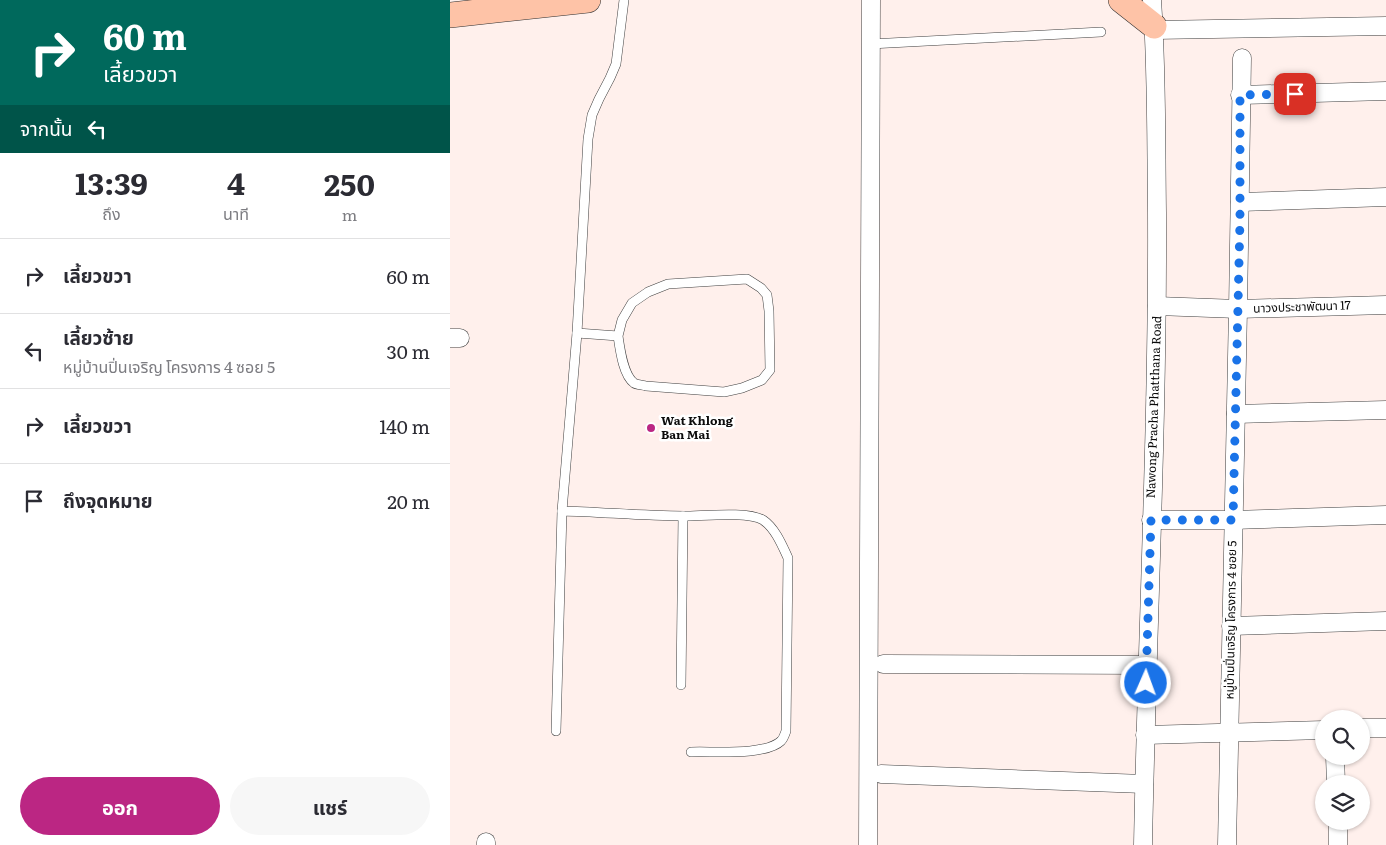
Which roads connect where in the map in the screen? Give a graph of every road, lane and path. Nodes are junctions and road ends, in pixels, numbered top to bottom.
1 (588, 0) edge
2 (624, 0) edge
3 (871, 0) edge
4 (1121, 0) edge
5 (1152, 0) edge
6 (450, 15) edge
7 (1386, 26) edge
8 (1154, 28) junction
9 (1100, 32) dead end
10 (870, 44) junction
11 (1242, 58) dead end
12 (1386, 91) edge
13 (1240, 95) junction
14 (1386, 196) edge
15 (1240, 202) junction
16 (1386, 305) edge
17 (1157, 306) junction
18 (1238, 309) junction
19 (577, 333) junction
20 (618, 336) junction
21 (1386, 410) edge
22 (1236, 414) junction
23 (562, 511) junction
24 (683, 516) junction
25 (1386, 516) edge
26 (1151, 520) junction
27 (1233, 520) junction
28 (1386, 622) edge
29 (1231, 626) junction
30 (883, 664) dead end
31 (1147, 665) junction
32 (681, 685) dead end
33 (1370, 728) edge
34 (1386, 728) edge
35 (1315, 730) edge
36 (556, 731) dead end
37 (1229, 733) junction
38 (1145, 735) junction
39 (692, 752) dead end
40 (881, 774) dead end
41 (1144, 784) junction
42 (1338, 830) edge
43 (868, 845) edge
44 (1143, 845) edge
45 (1227, 845) edge
46 (1338, 845) edge

1 - 6 street
2 - 19 lane
3 - 10 street
4 - 8 street
5 - 8 street, Nawong Pracha Phatthana Road
7 - 8 street
8 - 17 street, Nawong Pracha Phatthana Road
9 - 10 lane
10 - 43 street
11 - 13 street, หมู่บ้านปิ่นเจริญ โครงการ 4 ซอย 5
12 - 13 street
13 - 15 street, หมู่บ้านปิ่นเจริญ โครงการ 4 ซอย 5
14 - 15 street
15 - 18 street, หมู่บ้านปิ่นเจริญ โครงการ 4 ซอย 5
16 - 18 street, นาวงประชาพัฒนา 17
17 - 18 street, นาวงประชาพัฒนา 17
17 - 26 street, Nawong Pracha Phatthana Road
18 - 22 street, หมู่บ้านปิ่นเจริญ โครงการ 4 ซอย 5
19 - 20 lane
19 - 23 lane
20 - 20 lane
21 - 22 street
22 - 27 street, หมู่บ้านปิ่นเจริญ โครงการ 4 ซอย 5
23 - 24 lane
23 - 36 lane
24 - 32 lane
24 - 39 lane
25 - 27 street
26 - 27 street
26 - 31 street, Nawong Pracha Phatthana Road
27 - 29 street, หมู่บ้านปิ่นเจริญ โครงการ 4 ซอย 5
28 - 29 street
29 - 37 street, หมู่บ้านปิ่นเจริญ โครงการ 4 ซอย 5
30 - 31 street
31 - 38 street, Nawong Pracha Phatthana Road
33 - 34 street
35 - 37 street
37 - 38 street
37 - 45 street, หมู่บ้านปิ่นเจริญ โครงการ 4 ซอย 5
38 - 41 street, Nawong Pracha Phatthana Road
40 - 41 street
41 - 44 street, Nawong Pracha Phatthana Road
42 - 46 street

